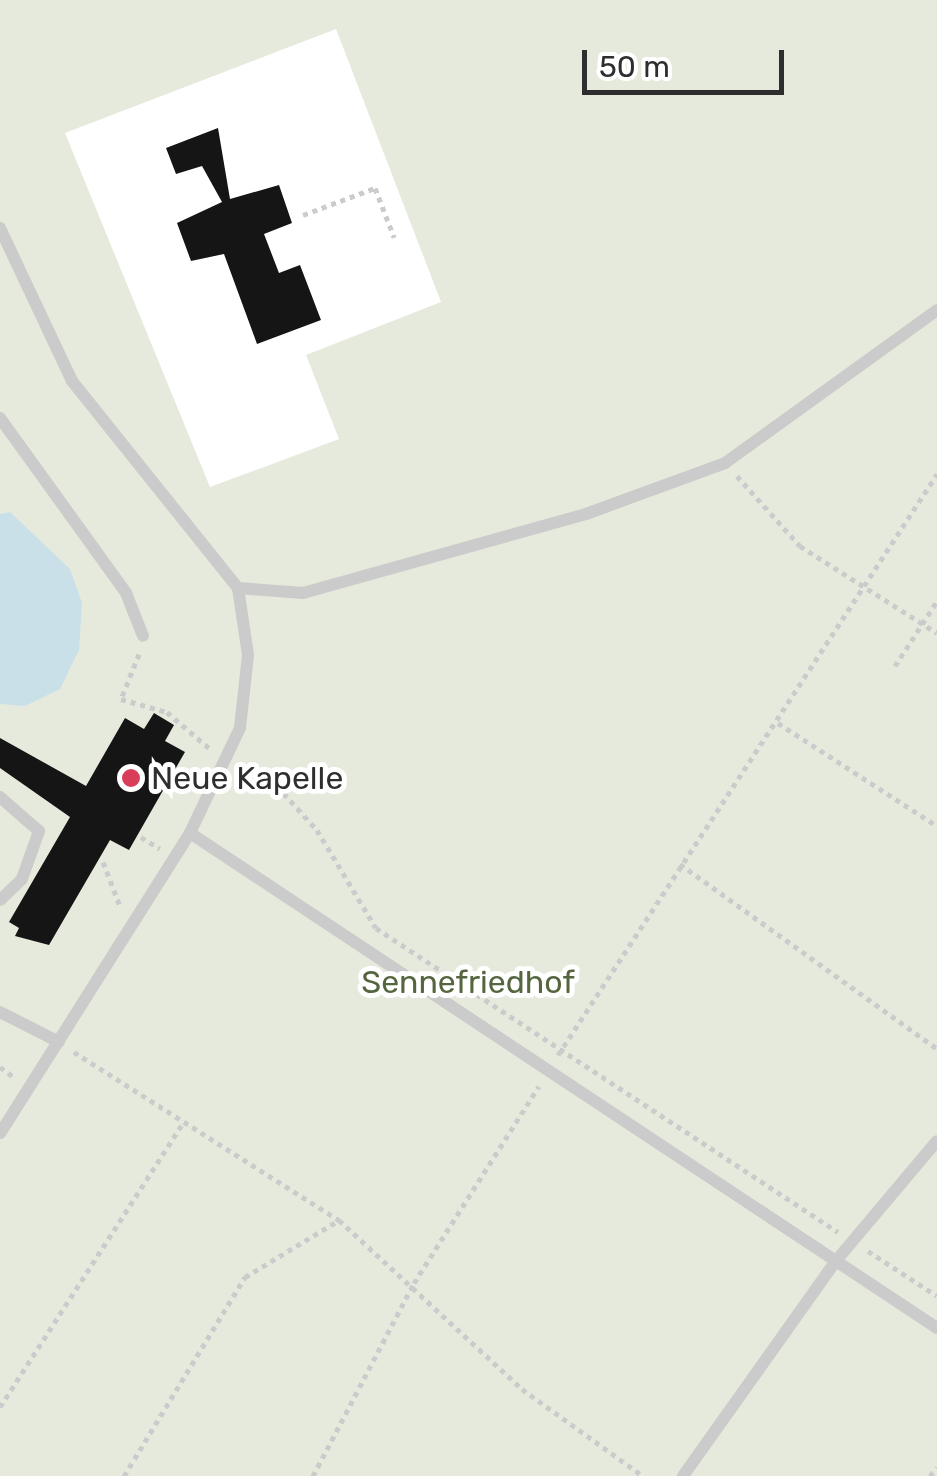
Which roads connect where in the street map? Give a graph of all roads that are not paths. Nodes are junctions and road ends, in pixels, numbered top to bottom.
1 (0, 228) edge
2 (937, 310) edge
3 (0, 418) edge
4 (238, 588) junction
5 (143, 636) road end
6 (0, 796) edge
7 (190, 833) junction
8 (0, 900) edge
9 (0, 1012) edge
10 (59, 1042) junction
11 (0, 1133) edge
12 (937, 1141) edge
13 (836, 1262) junction
14 (937, 1328) edge
15 (683, 1476) edge

1 - 4 lane
2 - 4 lane
3 - 5 lane
4 - 7 lane
6 - 8 lane
7 - 10 lane
7 - 13 lane
9 - 10 lane
10 - 11 lane
12 - 13 lane
13 - 14 lane
13 - 15 lane

